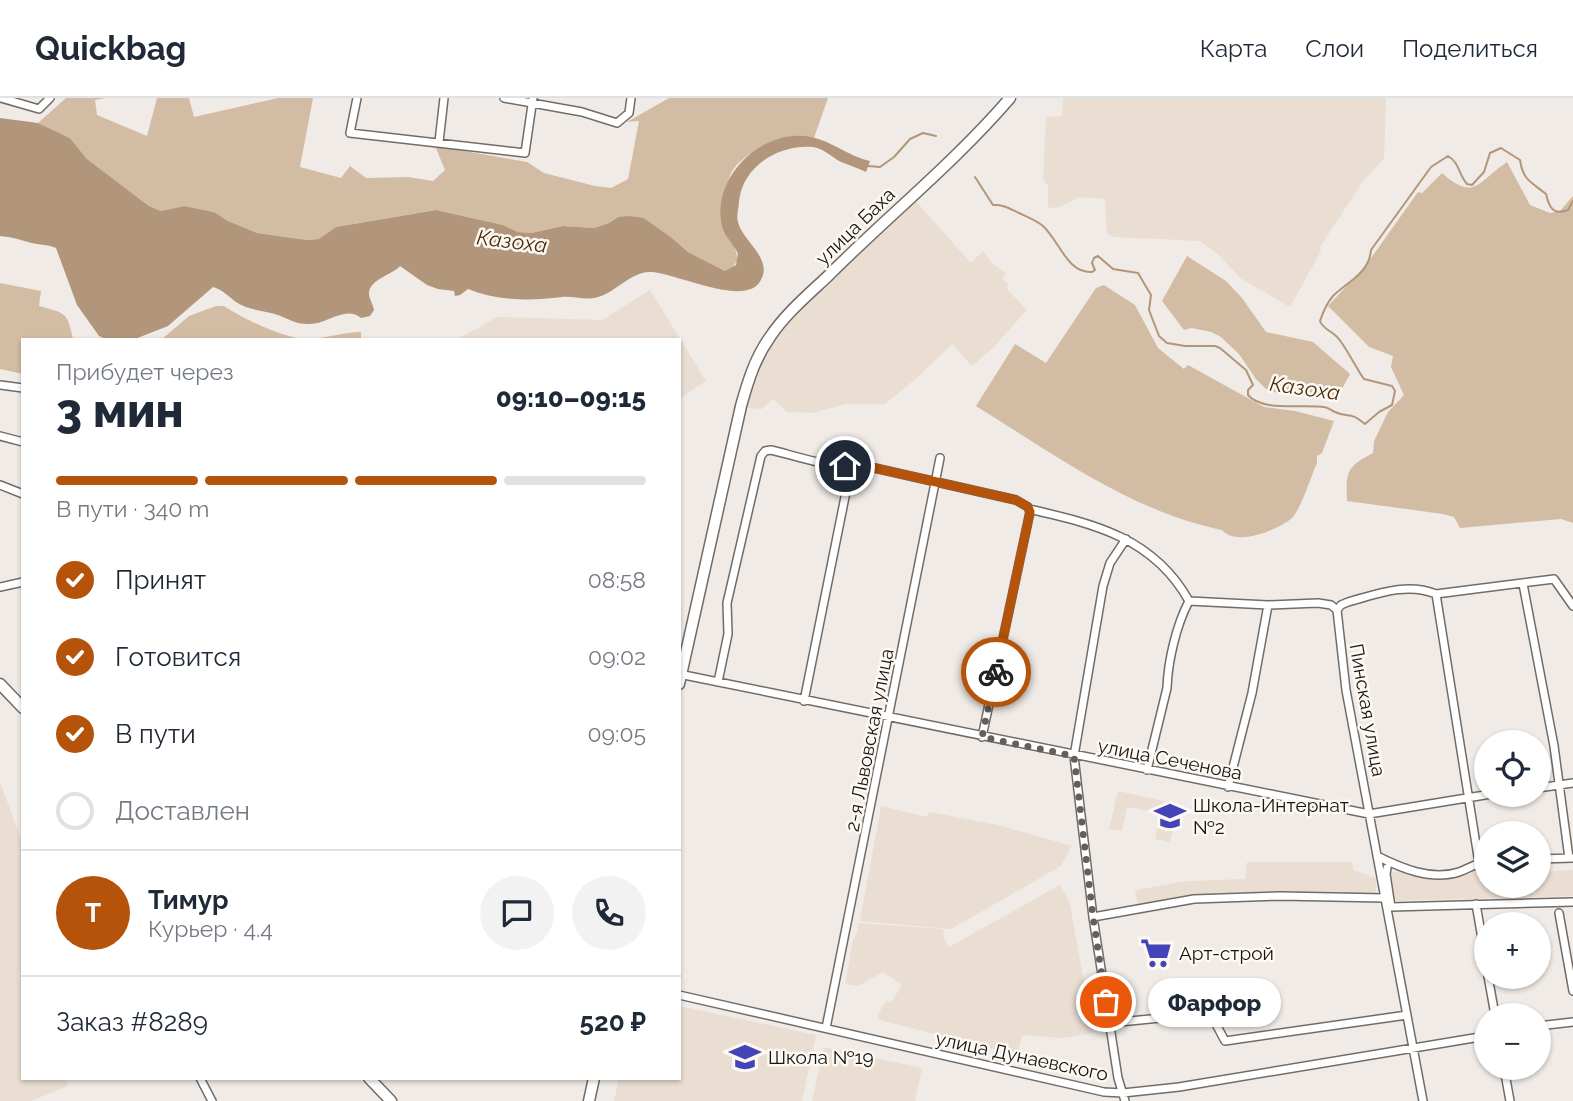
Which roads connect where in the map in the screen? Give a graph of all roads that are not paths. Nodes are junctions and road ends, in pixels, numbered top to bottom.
1 (1, 98) edge
2 (50, 98) edge
3 (357, 98) edge
4 (444, 98) edge
5 (504, 98) edge
6 (631, 98) edge
7 (1010, 98) edge
8 (533, 100) edge
9 (439, 142) junction
10 (0, 385) edge
11 (21, 388) edge
12 (0, 436) edge
13 (21, 441) edge
14 (940, 458) dead end
15 (851, 467) junction
16 (937, 481) junction
17 (0, 485) edge
18 (21, 493) edge
19 (1029, 511) junction
20 (1126, 539) junction
21 (21, 582) edge
22 (1523, 584) junction
23 (0, 587) edge
24 (1436, 594) junction
25 (1189, 601) junction
26 (1268, 605) junction
27 (1573, 606) edge
28 (1337, 610) junction
29 (681, 674) edge
30 (681, 678) edge
31 (718, 682) junction
32 (0, 684) edge
33 (804, 701) junction
34 (21, 706) edge
35 (889, 718) junction
36 (982, 737) junction
37 (1074, 756) junction
38 (1147, 770) junction
39 (1573, 783) edge
40 (1559, 785) junction
41 (1551, 786) edge
42 (1228, 787) junction
43 (1474, 797) edge
44 (1469, 798) junction
45 (1369, 814) junction
46 (1474, 823) edge
47 (1377, 856) junction
48 (1571, 858) edge
49 (1551, 859) edge
50 (1474, 866) edge
51 (1387, 868) dead end
52 (1385, 898) junction
53 (1573, 902) edge
54 (1476, 904) junction
55 (1477, 912) edge
56 (1559, 913) dead end
57 (1093, 917) junction
58 (1573, 991) edge
59 (681, 996) edge
60 (1407, 1015) junction
61 (1573, 1022) edge
62 (1110, 1023) junction
63 (1551, 1025) edge
64 (826, 1028) junction
65 (1474, 1038) edge
66 (1414, 1048) junction
67 (201, 1080) edge
68 (371, 1080) edge
69 (594, 1080) edge
70 (1506, 1080) edge
71 (1124, 1097) edge
72 (212, 1101) edge
73 (391, 1101) edge
74 (589, 1101) edge
75 (1423, 1101) edge
76 (1510, 1101) edge

1 - 2 street
3 - 9 street
4 - 9 street
5 - 8 street
6 - 8 street
7 - 29 main road, улица Баха
8 - 9 street
10 - 11 street
12 - 13 street
14 - 16 street, 2-я Львовская улица
15 - 16 street
15 - 31 street
15 - 33 street
16 - 19 street
16 - 35 street, 2-я Львовская улица
17 - 18 street
19 - 20 street
19 - 36 street
20 - 25 street
20 - 37 street
21 - 23 street
22 - 24 street
22 - 27 street
22 - 40 street
24 - 28 street
24 - 44 street
25 - 26 street
25 - 38 street
26 - 28 street
26 - 42 street
28 - 45 street, Пинская улица
30 - 31 street, улица Сеченова
31 - 33 street, улица Сеченова
32 - 34 main road
33 - 35 street, улица Сеченова
35 - 36 street, улица Сеченова
35 - 64 street, 2-я Львовская улица
36 - 37 street, улица Сеченова
37 - 38 street, улица Сеченова
37 - 57 street
38 - 42 street, улица Сеченова
39 - 40 street
40 - 41 street
40 - 48 street
42 - 45 street, улица Сеченова
43 - 44 street, улица Сеченова
44 - 45 street, улица Сеченова
44 - 46 street
45 - 47 street, Пинская улица
47 - 50 street
47 - 52 street, Пинская улица
48 - 49 street
51 - 54 street
52 - 57 street
52 - 60 street, Пинская улица
53 - 54 street
54 - 55 street
56 - 58 street
57 - 62 street
59 - 64 street, улица Дунаевского
60 - 62 street
60 - 66 street, Пинская улица
61 - 63 street
62 - 71 street
64 - 71 street, улица Дунаевского
65 - 66 street, улица Дунаевского
66 - 71 street, улица Дунаевского
66 - 75 street, Пинская улица
67 - 72 street
68 - 73 main road
69 - 74 main road
70 - 76 street

